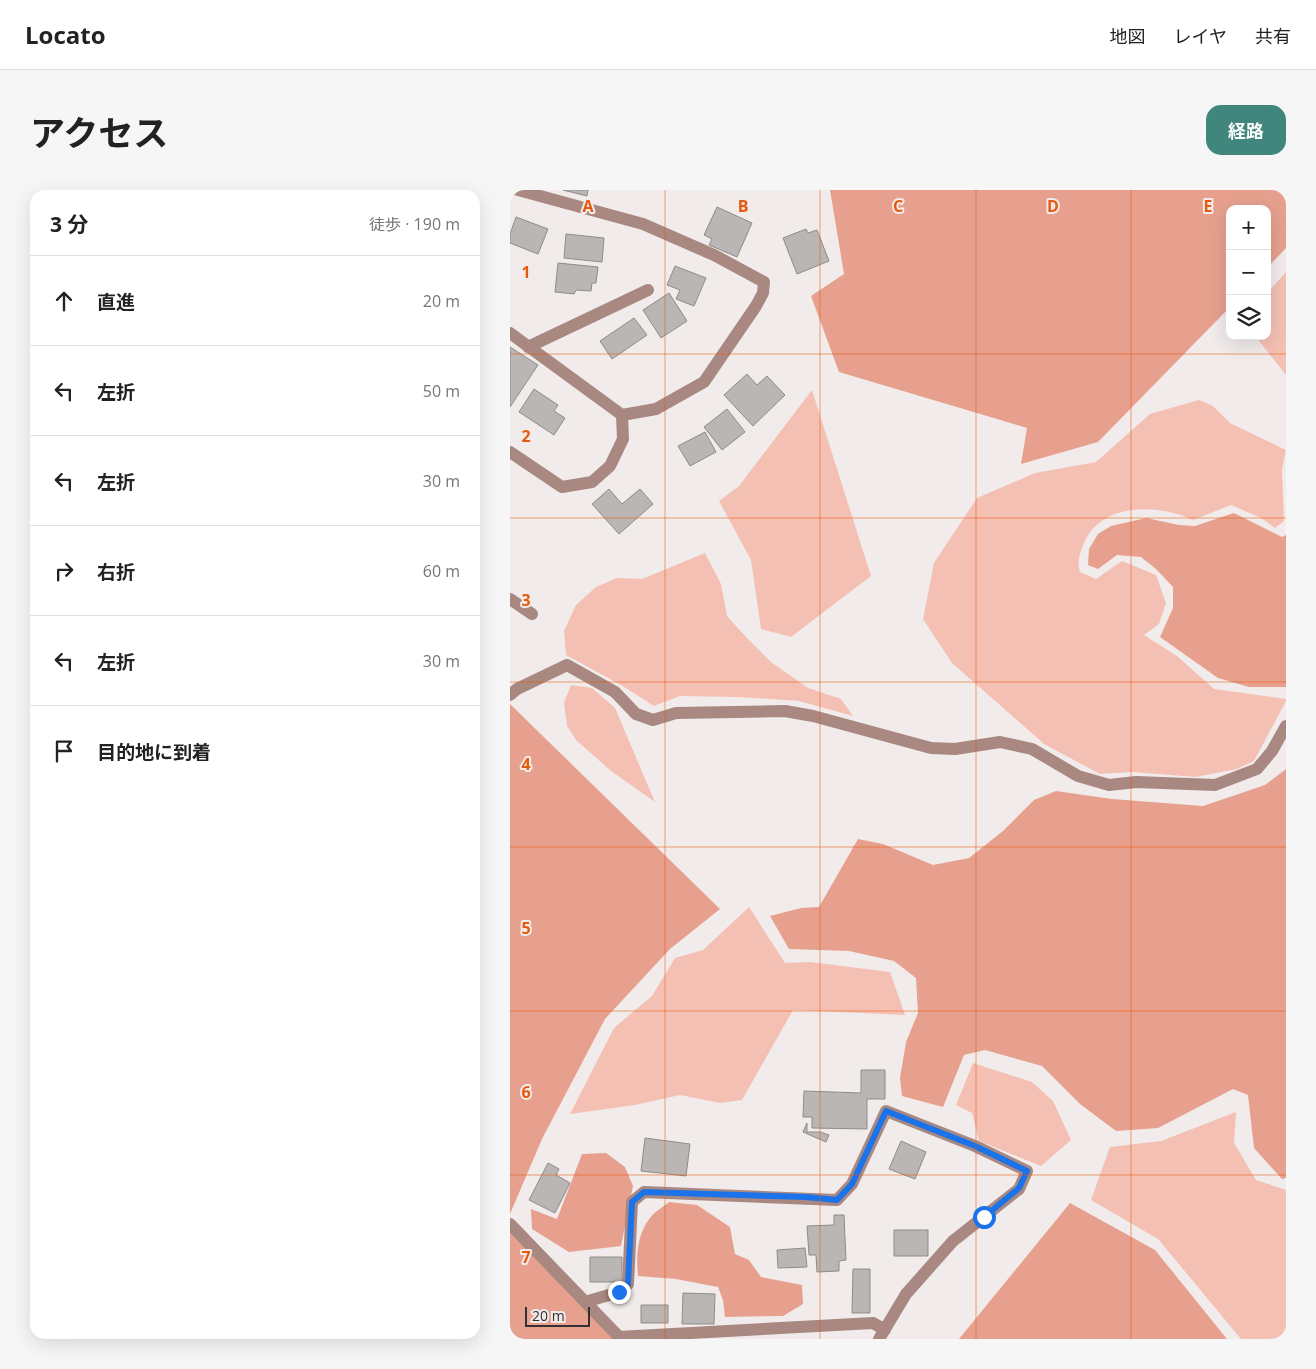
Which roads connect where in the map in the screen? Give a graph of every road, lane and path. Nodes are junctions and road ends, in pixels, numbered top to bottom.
1 (518, 190) edge
2 (648, 290) dead end
3 (510, 334) edge
4 (528, 347) junction
5 (622, 415) junction
6 (510, 452) edge
7 (510, 599) edge
8 (532, 614) dead end
9 (510, 695) edge
10 (1286, 726) edge
11 (510, 1224) edge
12 (585, 1302) junction
13 (882, 1334) edge
14 (620, 1338) edge

1 - 5 street
2 - 4 street
3 - 4 street
4 - 5 street
5 - 6 street
7 - 8 street
9 - 10 street
11 - 12 street
12 - 13 street
12 - 14 street
13 - 14 street

